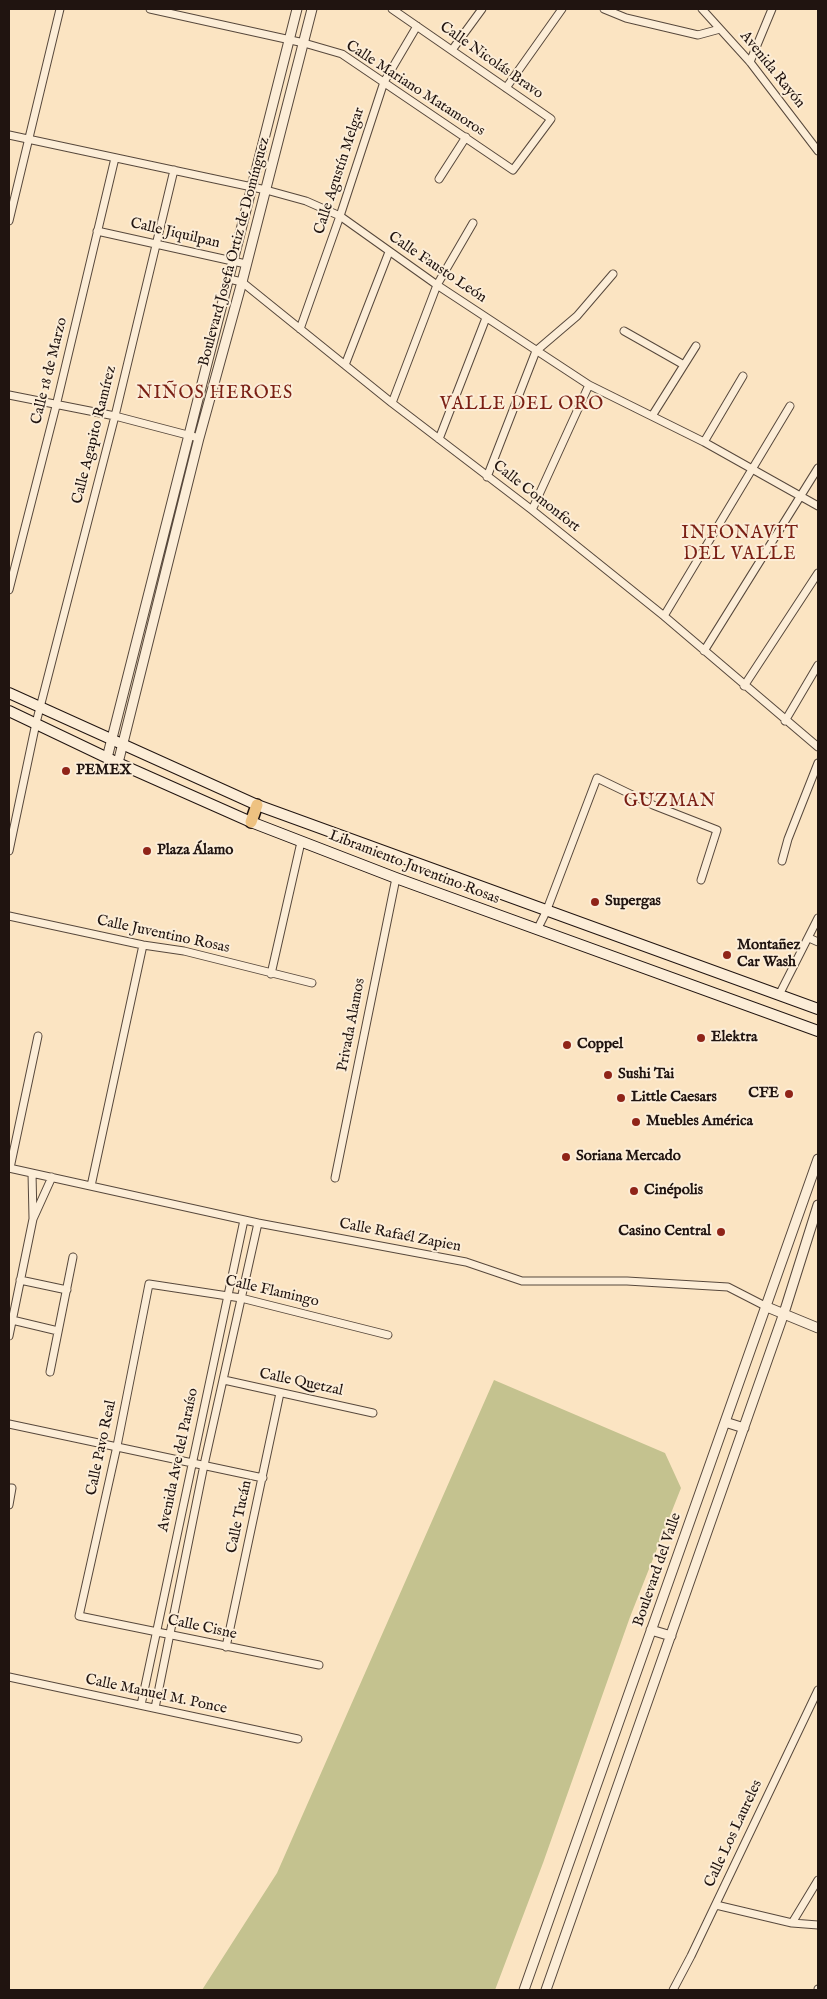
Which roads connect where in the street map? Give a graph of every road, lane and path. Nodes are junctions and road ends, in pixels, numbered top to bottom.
1 (60, 9) edge
2 (150, 9) edge
3 (297, 9) edge
4 (312, 9) edge
5 (392, 9) edge
6 (482, 9) edge
7 (562, 9) edge
8 (604, 9) edge
9 (702, 9) edge
10 (772, 9) edge
11 (401, 12) edge
12 (417, 26) junction
13 (720, 29) junction
14 (290, 41) junction
15 (304, 43) junction
16 (452, 50) junction
17 (750, 62) junction
18 (384, 82) junction
19 (506, 88) junction
20 (9, 135) edge
21 (466, 137) junction
22 (28, 139) junction
23 (818, 151) edge
24 (115, 158) junction
25 (174, 170) junction
26 (514, 170) joint
27 (439, 179) dead end
28 (253, 187) junction
29 (266, 190) junction
30 (340, 216) junction
31 (9, 221) edge
32 (473, 223) dead end
33 (97, 231) junction
34 (157, 243) junction
35 (389, 252) junction
36 (234, 261) junction
37 (246, 264) junction
38 (613, 274) dead end
39 (229, 279) junction
40 (242, 282) junction
41 (437, 285) junction
42 (486, 318) junction
43 (300, 329) junction
44 (624, 330) dead end
45 (696, 346) dead end
46 (536, 351) junction
47 (345, 365) junction
48 (684, 365) junction
49 (743, 376) dead end
50 (589, 385) junction
51 (9, 396) edge
52 (392, 403) junction
53 (56, 406) junction
54 (790, 406) dead end
55 (115, 416) junction
56 (652, 416) junction
57 (188, 435) junction
58 (199, 438) junction
59 (439, 439) junction
60 (704, 442) junction
61 (818, 468) edge
62 (754, 470) junction
63 (487, 477) junction
64 (802, 497) junction
65 (818, 506) edge
66 (532, 510) junction
67 (818, 573) edge
68 (9, 590) edge
69 (664, 616) junction
70 (704, 651) junction
71 (818, 665) edge
72 (811, 677) junction
73 (818, 682) edge
74 (744, 686) junction
75 (9, 694) edge
76 (40, 707) junction
77 (9, 711) edge
78 (785, 721) junction
79 (36, 723) junction
80 (112, 739) junction
81 (123, 744) junction
82 (818, 747) edge
83 (107, 758) junction
84 (118, 763) junction
85 (818, 763) edge
86 (257, 805) junction
87 (251, 822) junction
88 (301, 842) junction
89 (9, 851) edge
90 (782, 861) dead end
91 (396, 878) junction
92 (701, 880) dead end
93 (546, 912) junction
94 (9, 916) edge
95 (818, 918) edge
96 (537, 930) junction
97 (809, 938) junction
98 (818, 942) edge
99 (143, 945) junction
100 (271, 974) junction
101 (312, 983) dead end
102 (779, 995) junction
103 (818, 1010) edge
104 (818, 1031) edge
105 (38, 1036) dead end
106 (818, 1159) edge
107 (9, 1168) edge
108 (32, 1173) junction
109 (52, 1177) junction
110 (335, 1178) dead end
111 (91, 1186) junction
112 (818, 1205) edge
113 (801, 1207) junction
114 (33, 1219) junction
115 (244, 1220) junction
116 (258, 1223) junction
117 (811, 1226) junction
118 (73, 1257) dead end
119 (20, 1280) junction
120 (149, 1284) joint
121 (66, 1290) junction
122 (228, 1295) junction
123 (241, 1298) junction
124 (767, 1307) junction
125 (784, 1314) junction
126 (12, 1320) junction
127 (818, 1328) edge
128 (58, 1331) junction
129 (388, 1335) dead end
130 (9, 1336) edge
131 (50, 1372) dead end
132 (224, 1380) junction
133 (280, 1393) junction
134 (373, 1413) dead end
135 (725, 1422) junction
136 (9, 1424) edge
137 (744, 1428) junction
138 (117, 1446) junction
139 (192, 1463) junction
140 (204, 1465) junction
141 (263, 1478) junction
142 (10, 1488) edge
143 (9, 1505) edge
144 (79, 1616) joint
145 (651, 1630) junction
146 (158, 1632) junction
147 (170, 1635) junction
148 (671, 1636) junction
149 (226, 1648) junction
150 (319, 1666) dead end
151 (9, 1677) edge
152 (818, 1690) edge
153 (141, 1705) junction
154 (156, 1708) junction
155 (298, 1739) dead end
156 (818, 1880) edge
157 (716, 1905) junction
158 (792, 1923) junction
159 (818, 1925) edge
160 (524, 1990) edge
161 (546, 1990) edge
162 (673, 1990) edge

1 - 22 street
2 - 14 street, Calle Mariano Matamoros
3 - 14 street, Boulevard Josefa Ortiz de Domínguez
4 - 15 street, Boulevard Josefa Ortiz de Domínguez
5 - 11 street, Calle Nicolás Bravo
6 - 16 street
7 - 19 street
8 - 13 street
9 - 13 street, Avenida Rayón
10 - 17 street
11 - 12 street, Calle Nicolás Bravo
12 - 16 street, Calle Nicolás Bravo
12 - 18 street, Calle Agustín Melgar
13 - 17 street, Avenida Rayón
14 - 15 street, Calle Mariano Matamoros
14 - 28 street, Boulevard Josefa Ortiz de Domínguez
15 - 18 street, Calle Mariano Matamoros
15 - 29 street, Boulevard Josefa Ortiz de Domínguez
16 - 19 street, Calle Nicolás Bravo
17 - 23 street, Avenida Rayón
18 - 21 street, Calle Mariano Matamoros
18 - 30 street, Calle Agustín Melgar
19 - 26 street, Calle Nicolás Bravo
20 - 22 street, Calle Fausto León
21 - 26 street, Calle Mariano Matamoros
21 - 27 street
22 - 24 street, Calle Fausto León
22 - 31 street
24 - 25 street, Calle Fausto León
24 - 33 street, Calle 18 de Marzo
25 - 28 street, Calle Fausto León
25 - 34 street, Calle Agapito Ramírez
28 - 29 street, Calle Fausto León
28 - 36 street, Boulevard Josefa Ortiz de Domínguez
29 - 30 street, Calle Fausto León
29 - 37 street, Boulevard Josefa Ortiz de Domínguez
30 - 35 street, Calle Fausto León
30 - 43 street, Calle Agustín Melgar
32 - 41 street
33 - 34 street, Calle Jiquilpan
33 - 53 street, Calle 18 de Marzo
34 - 36 street, Calle Jiquilpan
34 - 55 street, Calle Agapito Ramírez
35 - 41 street, Calle Fausto León
35 - 47 street
36 - 37 street, Calle Jiquilpan
36 - 39 street, Boulevard Josefa Ortiz de Domínguez
37 - 40 street, Boulevard Josefa Ortiz de Domínguez
38 - 46 street
39 - 40 street, Calle Comonfort
39 - 57 street, Boulevard Josefa Ortiz de Domínguez
40 - 43 street, Calle Comonfort
40 - 58 street, Boulevard Josefa Ortiz de Domínguez
41 - 42 street, Calle Fausto León
41 - 52 street
42 - 46 street, Calle Fausto León
42 - 59 street
43 - 47 street, Calle Comonfort
44 - 48 street
45 - 48 street
46 - 50 street, Calle Fausto León
46 - 63 street
47 - 52 street, Calle Comonfort
48 - 56 street
49 - 60 street
50 - 56 street, Calle Fausto León
50 - 66 street
51 - 53 street
52 - 59 street, Calle Comonfort
53 - 55 street
53 - 68 street, Calle 18 de Marzo
54 - 62 street
55 - 57 street
55 - 76 street, Calle Agapito Ramírez
56 - 60 street, Calle Fausto León
57 - 58 street
57 - 80 street, Boulevard Josefa Ortiz de Domínguez
58 - 81 street, Boulevard Josefa Ortiz de Domínguez
59 - 63 street, Calle Comonfort
60 - 62 street, Calle Fausto León
61 - 64 street
62 - 64 street, Calle Fausto León
62 - 69 street
63 - 66 street, Calle Comonfort
64 - 65 street, Calle Fausto León
64 - 70 street
66 - 69 street, Calle Comonfort
67 - 74 street
69 - 70 street, Calle Comonfort
70 - 74 street, Calle Comonfort
71 - 72 street
72 - 73 street
72 - 78 street
74 - 78 street, Calle Comonfort
75 - 76 main road, Libramiento Juventino Rosas
76 - 79 street, Calle Agapito Ramírez
76 - 80 main road, Libramiento Juventino Rosas
77 - 79 main road, Libramiento Juventino Rosas
78 - 82 street, Calle Comonfort
79 - 83 main road, Libramiento Juventino Rosas
79 - 89 street, Calle Agapito Ramírez
80 - 81 main road, Libramiento Juventino Rosas
80 - 83 street, Boulevard Josefa Ortiz de Domínguez
81 - 84 street, Boulevard Josefa Ortiz de Domínguez
81 - 86 main road, Libramiento Juventino Rosas
83 - 84 main road, Libramiento Juventino Rosas
84 - 87 main road, Libramiento Juventino Rosas
85 - 90 street
86 - 87 main road
86 - 93 main road, Libramiento Juventino Rosas
87 - 88 main road, Libramiento Juventino Rosas
88 - 91 main road, Libramiento Juventino Rosas
88 - 100 street
91 - 96 main road, Libramiento Juventino Rosas
91 - 110 street, Privada Alamos
92 - 93 street
93 - 96 street
93 - 102 main road, Libramiento Juventino Rosas
94 - 99 street, Calle Juventino Rosas
95 - 97 street
96 - 104 main road, Libramiento Juventino Rosas
97 - 98 street
97 - 102 street
99 - 100 street, Calle Juventino Rosas
99 - 111 street
100 - 101 street, Calle Juventino Rosas
102 - 103 main road, Libramiento Juventino Rosas
105 - 107 street
106 - 113 street, Boulevard del Valle
107 - 108 street, Calle Rafaél Zapien
108 - 109 street, Calle Rafaél Zapien
108 - 114 street
109 - 111 street, Calle Rafaél Zapien
109 - 114 street
111 - 115 street, Calle Rafaél Zapien
112 - 117 street
113 - 117 street
113 - 124 street, Boulevard del Valle
114 - 119 street
115 - 116 street, Calle Rafaél Zapien
115 - 122 street, Avenida Ave del Paraíso
116 - 123 street, Avenida Ave del Paraíso
116 - 124 street, Calle Rafaél Zapien
117 - 125 street
118 - 121 street
119 - 121 street
119 - 126 street
120 - 122 street, Calle Flamingo
120 - 138 street, Calle Pavo Real
121 - 128 street
122 - 123 street, Calle Flamingo
122 - 139 street, Avenida Ave del Paraíso
123 - 129 street, Calle Flamingo
123 - 132 street, Avenida Ave del Paraíso
124 - 125 street, Calle Rafaél Zapien
124 - 135 street, Boulevard del Valle
125 - 127 street, Calle Rafaél Zapien
125 - 137 street
126 - 128 street
126 - 130 street
128 - 131 street
132 - 133 street, Calle Quetzal
132 - 140 street, Avenida Ave del Paraíso
133 - 134 street, Calle Quetzal
133 - 141 street, Calle Tucán
135 - 137 street
135 - 145 street, Boulevard del Valle
136 - 138 street
137 - 148 street
138 - 139 street
138 - 144 street, Calle Pavo Real
139 - 140 street
139 - 146 street, Avenida Ave del Paraíso
140 - 141 street
140 - 147 street, Avenida Ave del Paraíso
141 - 149 street, Calle Tucán
142 - 143 street
144 - 146 street, Calle Cisne
145 - 148 street
145 - 160 street, Boulevard del Valle
146 - 147 street, Calle Cisne
146 - 153 street, Avenida Ave del Paraíso
147 - 149 street, Calle Cisne
147 - 154 street, Avenida Ave del Paraíso
148 - 161 street
149 - 150 street, Calle Cisne
151 - 153 street, Calle Manuel M. Ponce
152 - 157 street, Calle Los Laureles
153 - 154 street, Calle Manuel M. Ponce
154 - 155 street, Calle Manuel M. Ponce
156 - 158 street
157 - 158 street
157 - 162 street, Calle Los Laureles
158 - 159 street

